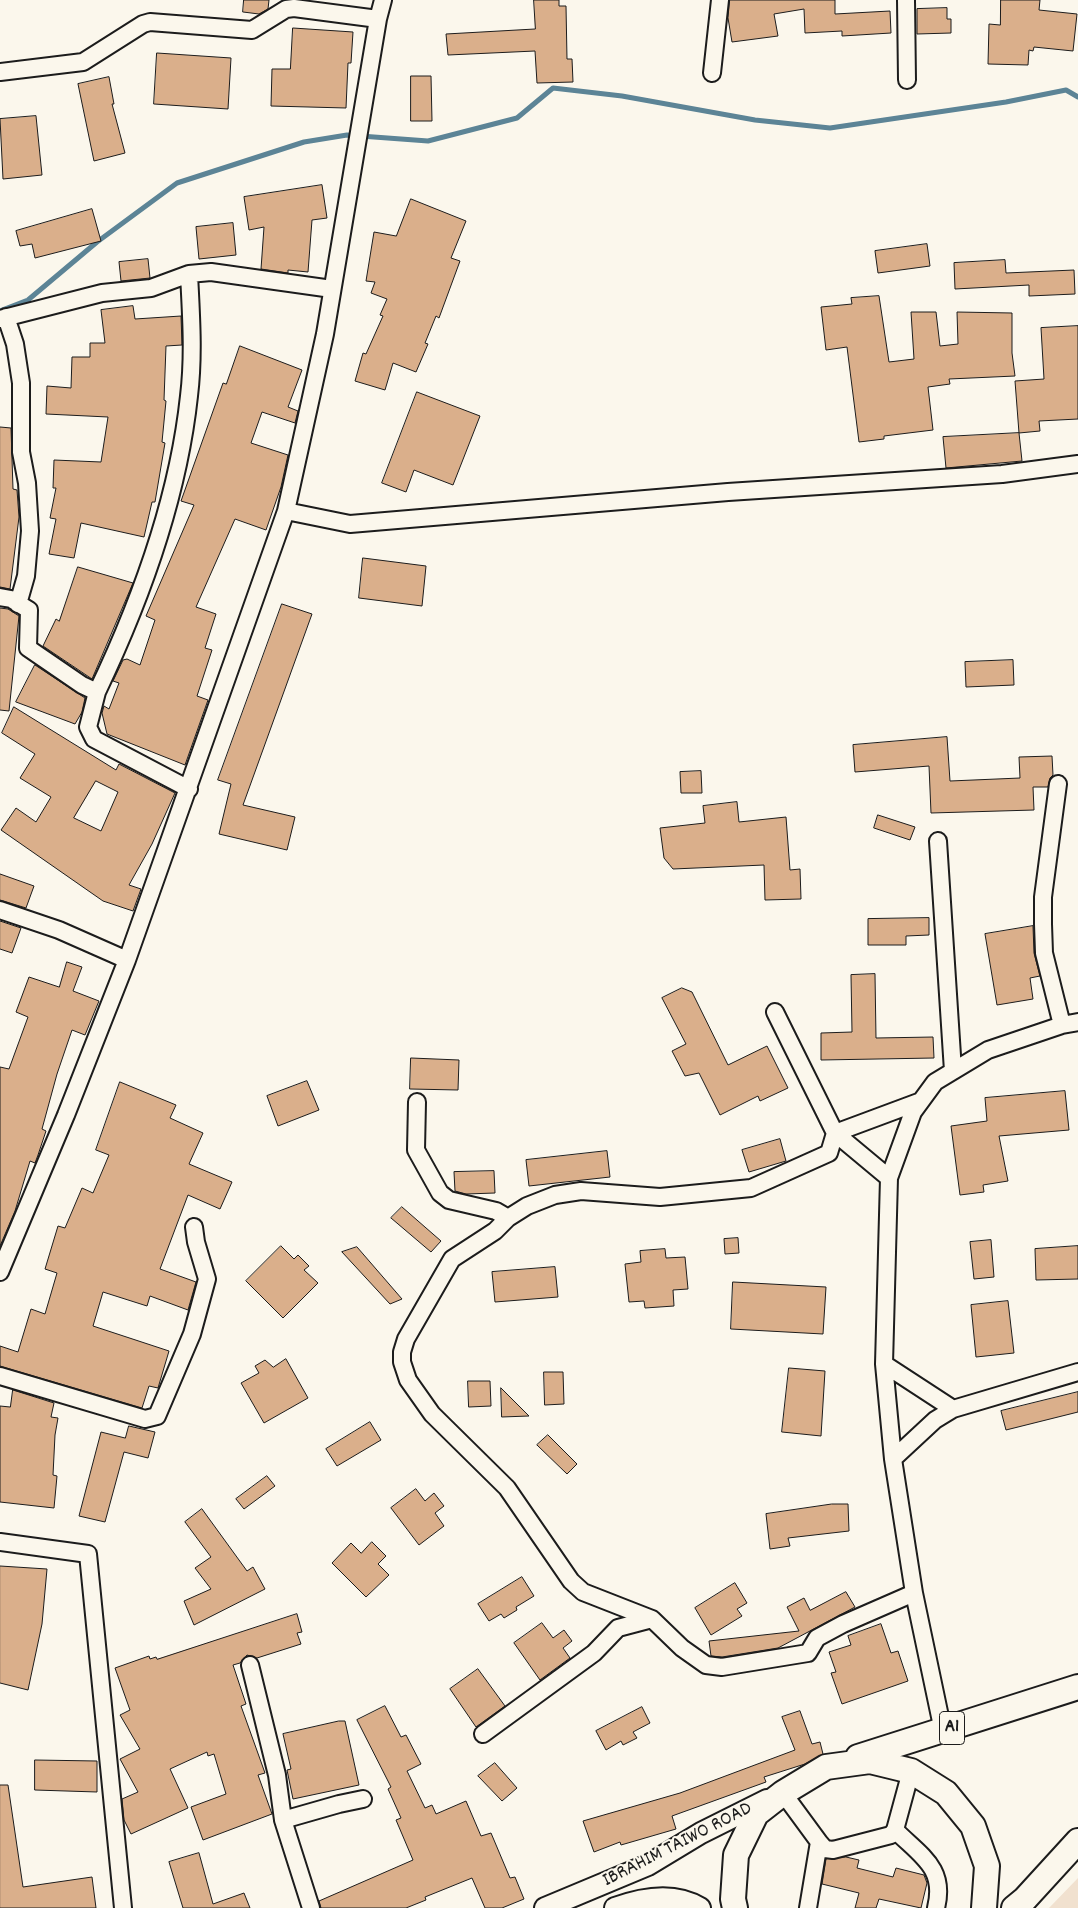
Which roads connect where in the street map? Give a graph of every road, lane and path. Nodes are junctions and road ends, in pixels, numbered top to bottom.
1 (383, 0) edge
2 (720, 0) edge
3 (906, 0) edge
4 (378, 19) junction
5 (0, 72) edge
6 (712, 73) dead end
7 (907, 80) dead end
8 (188, 274) junction
9 (332, 289) junction
10 (3, 318) edge
11 (1078, 464) edge
12 (286, 511) junction
13 (0, 596) edge
14 (18, 604) junction
15 (98, 692) junction
16 (1058, 784) dead end
17 (189, 789) junction
18 (938, 841) dead end
19 (0, 910) edge
20 (127, 960) junction
21 (775, 1012) dead end
22 (1070, 1024) edge
23 (953, 1071) junction
24 (921, 1101) junction
25 (418, 1102) dead end
26 (835, 1133) junction
27 (889, 1178) junction
28 (508, 1218) junction
29 (194, 1227) dead end
30 (0, 1272) edge
31 (884, 1364) junction
32 (1078, 1372) edge
33 (0, 1376) edge
34 (953, 1409) junction
35 (893, 1459) junction
36 (0, 1542) edge
37 (914, 1594) junction
38 (652, 1619) junction
39 (250, 1664) dead end
40 (1078, 1687) edge
41 (943, 1731) junction
42 (483, 1734) dead end
43 (826, 1767) junction
44 (911, 1770) junction
45 (783, 1793) junction
46 (363, 1799) dead end
47 (283, 1820) junction
48 (895, 1830) junction
49 (1078, 1840) edge
50 (818, 1842) junction
51 (123, 1908) edge
52 (311, 1908) edge
53 (545, 1908) edge
54 (615, 1908) edge
55 (700, 1908) edge
56 (735, 1908) edge
57 (808, 1908) edge
58 (936, 1908) edge
59 (984, 1908) edge
60 (1014, 1908) edge

1 - 4 street
2 - 6 street
3 - 7 street
4 - 5 street
4 - 9 street
8 - 9 street
8 - 10 street
8 - 15 street
9 - 12 street
10 - 14 street
11 - 12 street
12 - 17 street
13 - 14 street
14 - 15 street
15 - 17 street
16 - 22 street
17 - 20 street
18 - 23 street
19 - 20 street
20 - 30 street
21 - 26 street
22 - 23 street
23 - 24 street
24 - 26 street
24 - 27 street
25 - 28 street
26 - 27 street
26 - 28 street
27 - 31 street
28 - 38 street
29 - 33 street
31 - 34 street
31 - 35 street
32 - 34 street
34 - 35 street
35 - 37 street
36 - 51 street
37 - 38 street
37 - 41 street
38 - 42 street
39 - 47 street
40 - 41 highway, A1
41 - 43 highway, A1
43 - 44 highway
43 - 45 highway
44 - 48 street
44 - 59 highway
45 - 50 street
45 - 53 main road, IBRAHIM TAIWO ROAD
45 - 56 highway
46 - 47 street
47 - 52 street
48 - 50 street
48 - 58 street
49 - 60 highway
50 - 57 street
54 - 55 main road, IBRAHIM TAIWO ROAD

